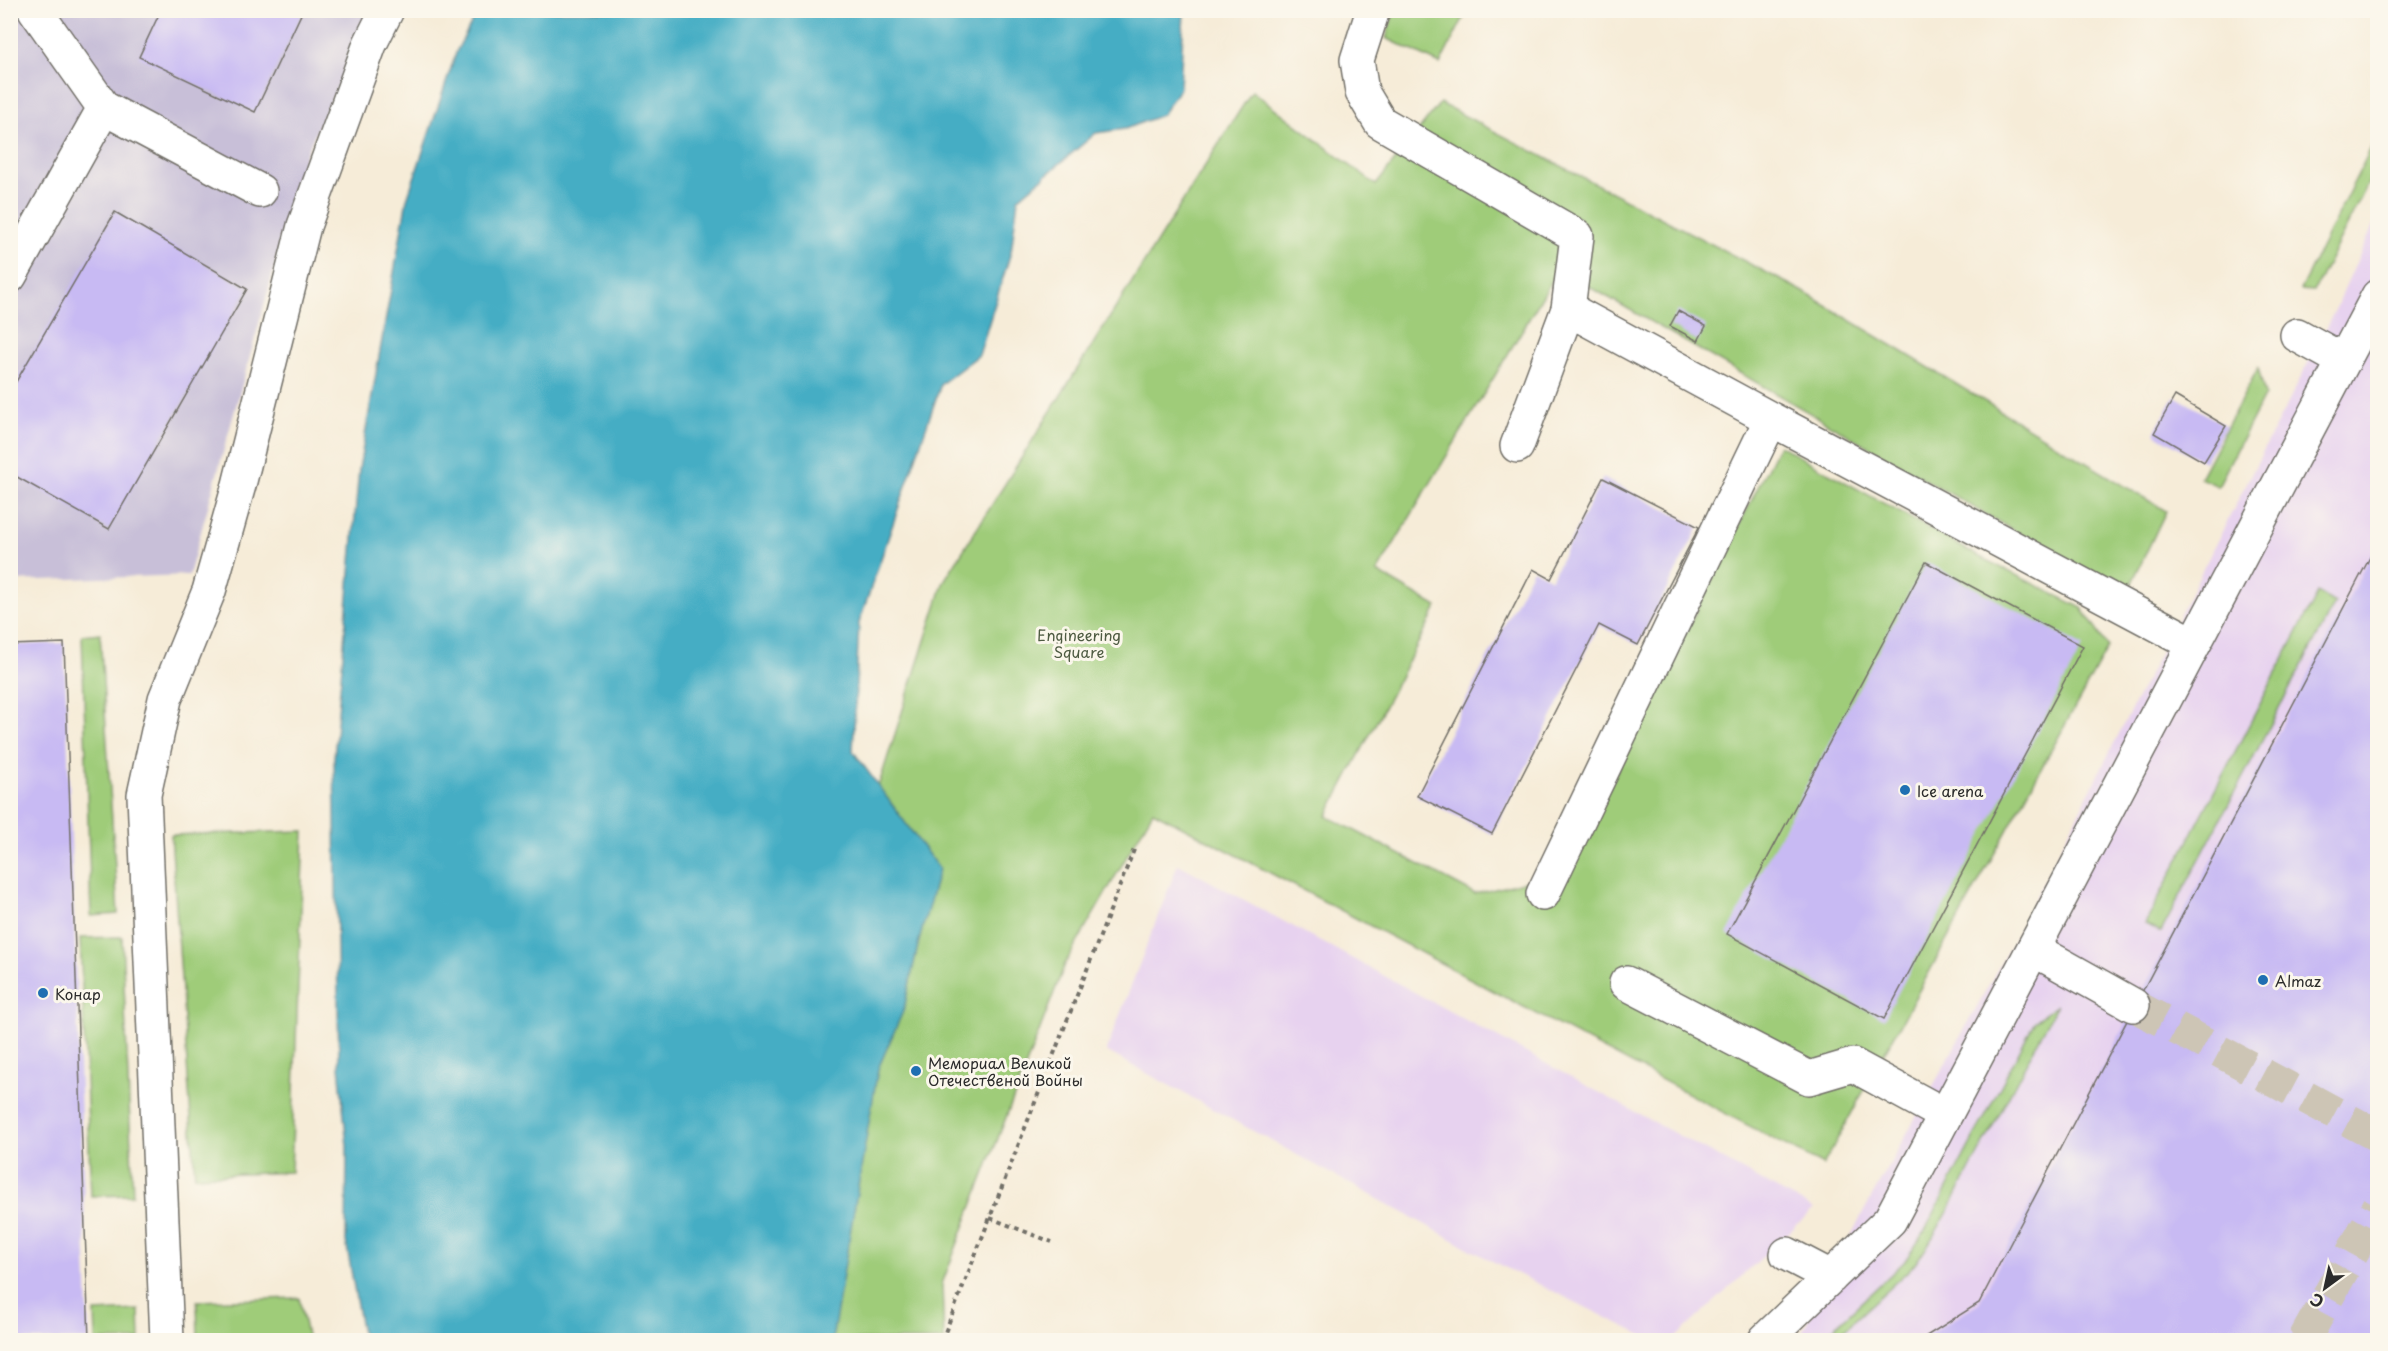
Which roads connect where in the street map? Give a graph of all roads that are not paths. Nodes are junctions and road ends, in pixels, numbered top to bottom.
1 (35, 10) edge
2 (387, 10) edge
3 (1372, 10) edge
4 (104, 108) junction
5 (261, 191) dead end
6 (10, 276) edge
7 (2378, 296) edge
8 (1568, 309) junction
9 (2297, 335) dead end
10 (2343, 361) junction
11 (1770, 419) junction
12 (1517, 446) dead end
13 (2194, 644) junction
14 (1543, 894) dead end
15 (2033, 949) junction
16 (1626, 983) dead end
17 (2133, 1005) tunnel mouth
18 (1945, 1115) junction
19 (1787, 1254) dead end
20 (1831, 1277) junction
21 (167, 1341) edge
22 (1765, 1341) edge

1 - 4 lane
2 - 21 lane
3 - 8 lane
4 - 5 lane
4 - 6 lane
7 - 10 lane
8 - 11 lane
8 - 12 lane
9 - 10 lane
10 - 13 lane
11 - 13 lane
11 - 14 lane
13 - 15 lane
15 - 17 lane
15 - 18 lane
16 - 18 lane
18 - 20 lane
19 - 20 lane
20 - 22 lane

